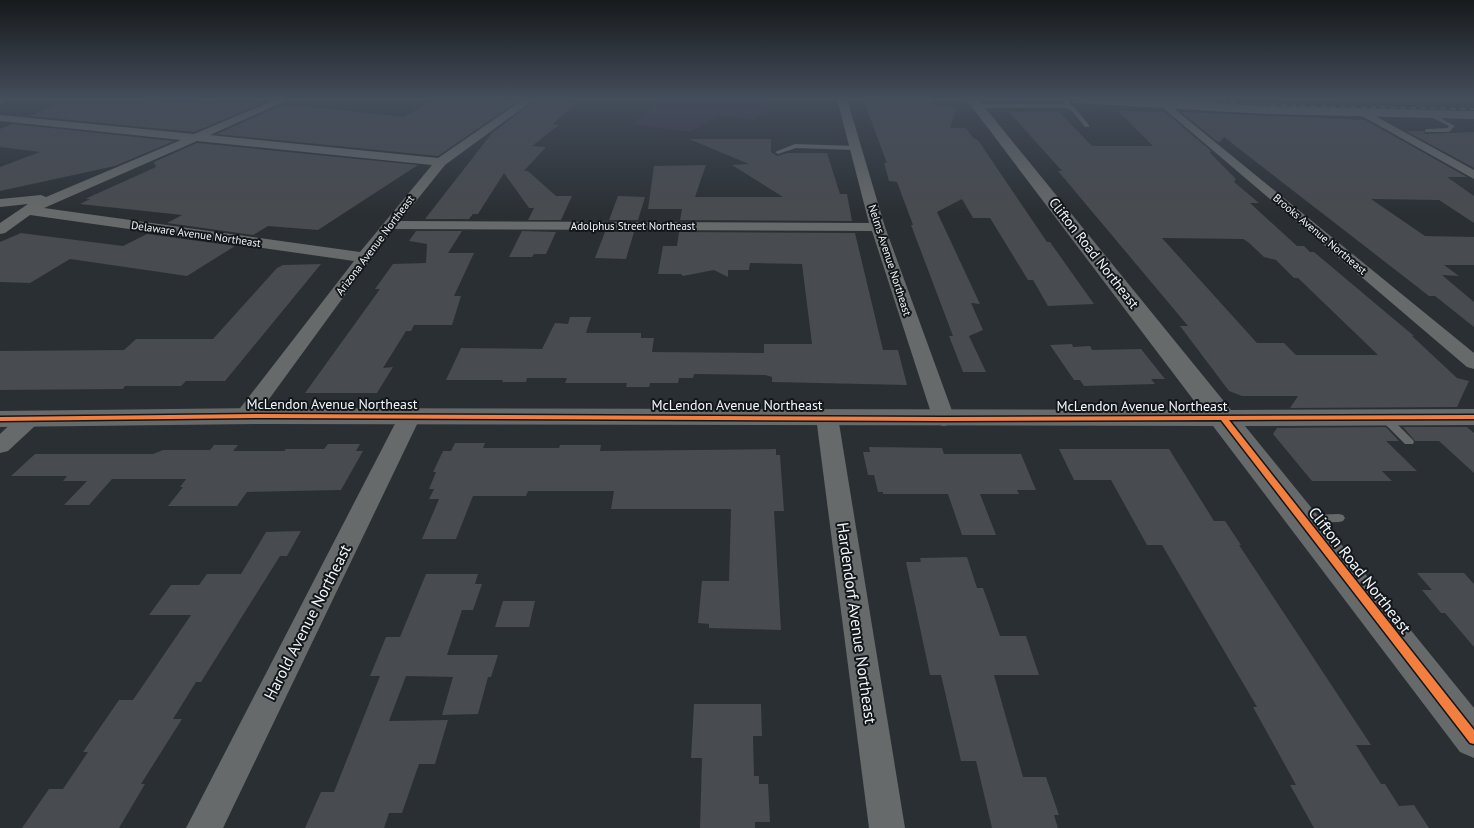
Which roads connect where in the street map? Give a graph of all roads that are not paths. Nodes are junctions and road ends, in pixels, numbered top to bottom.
1 (195, 138) edge
2 (202, 138) edge
3 (475, 138) edge
4 (853, 138) edge
5 (1003, 138) edge
6 (1205, 138) edge
7 (1408, 138) edge
8 (856, 148) junction
9 (778, 152) dead end
10 (441, 162) junction
11 (1474, 175) edge
12 (56, 198) junction
13 (0, 203) edge
14 (26, 210) junction
15 (389, 225) junction
16 (878, 227) junction
17 (0, 230) edge
18 (366, 258) junction
19 (1474, 363) edge
20 (245, 416) junction
21 (410, 416) junction
22 (1474, 416) edge
23 (827, 417) junction
24 (1384, 417) junction
25 (0, 419) edge
26 (30, 419) junction
27 (944, 419) junction
28 (1224, 419) junction
29 (1409, 442) dead end
30 (0, 446) edge
31 (1339, 518) dead end
32 (1303, 520) junction
33 (1474, 739) edge
34 (204, 828) edge
35 (887, 828) edge

1 - 12 street
2 - 10 street
3 - 10 street, Arizona Avenue Northeast
4 - 8 street, Nelms Avenue Northeast
5 - 28 street, Clifton Road Northeast
6 - 19 street, Brooks Avenue Northeast
7 - 11 street
8 - 9 lane
8 - 16 street, Nelms Avenue Northeast
10 - 15 street, Arizona Avenue Northeast
12 - 13 street
12 - 14 street
14 - 17 street
14 - 18 street, Delaware Avenue Northeast
15 - 16 street, Adolphus Street Northeast
15 - 18 street, Arizona Avenue Northeast
16 - 27 street, Nelms Avenue Northeast
18 - 20 street, Arizona Avenue Northeast
20 - 21 street, McLendon Avenue Northeast
20 - 26 street, McLendon Avenue Northeast
21 - 23 street, McLendon Avenue Northeast
21 - 34 street, Harold Avenue Northeast
22 - 24 street, McLendon Avenue Northeast
23 - 27 street, McLendon Avenue Northeast
23 - 35 street, Hardendorf Avenue Northeast
24 - 28 street, McLendon Avenue Northeast
24 - 29 lane
25 - 26 street, McLendon Avenue Northeast
26 - 30 street
27 - 28 street, McLendon Avenue Northeast
28 - 32 street, Clifton Road Northeast
31 - 32 lane
32 - 33 street, Clifton Road Northeast

